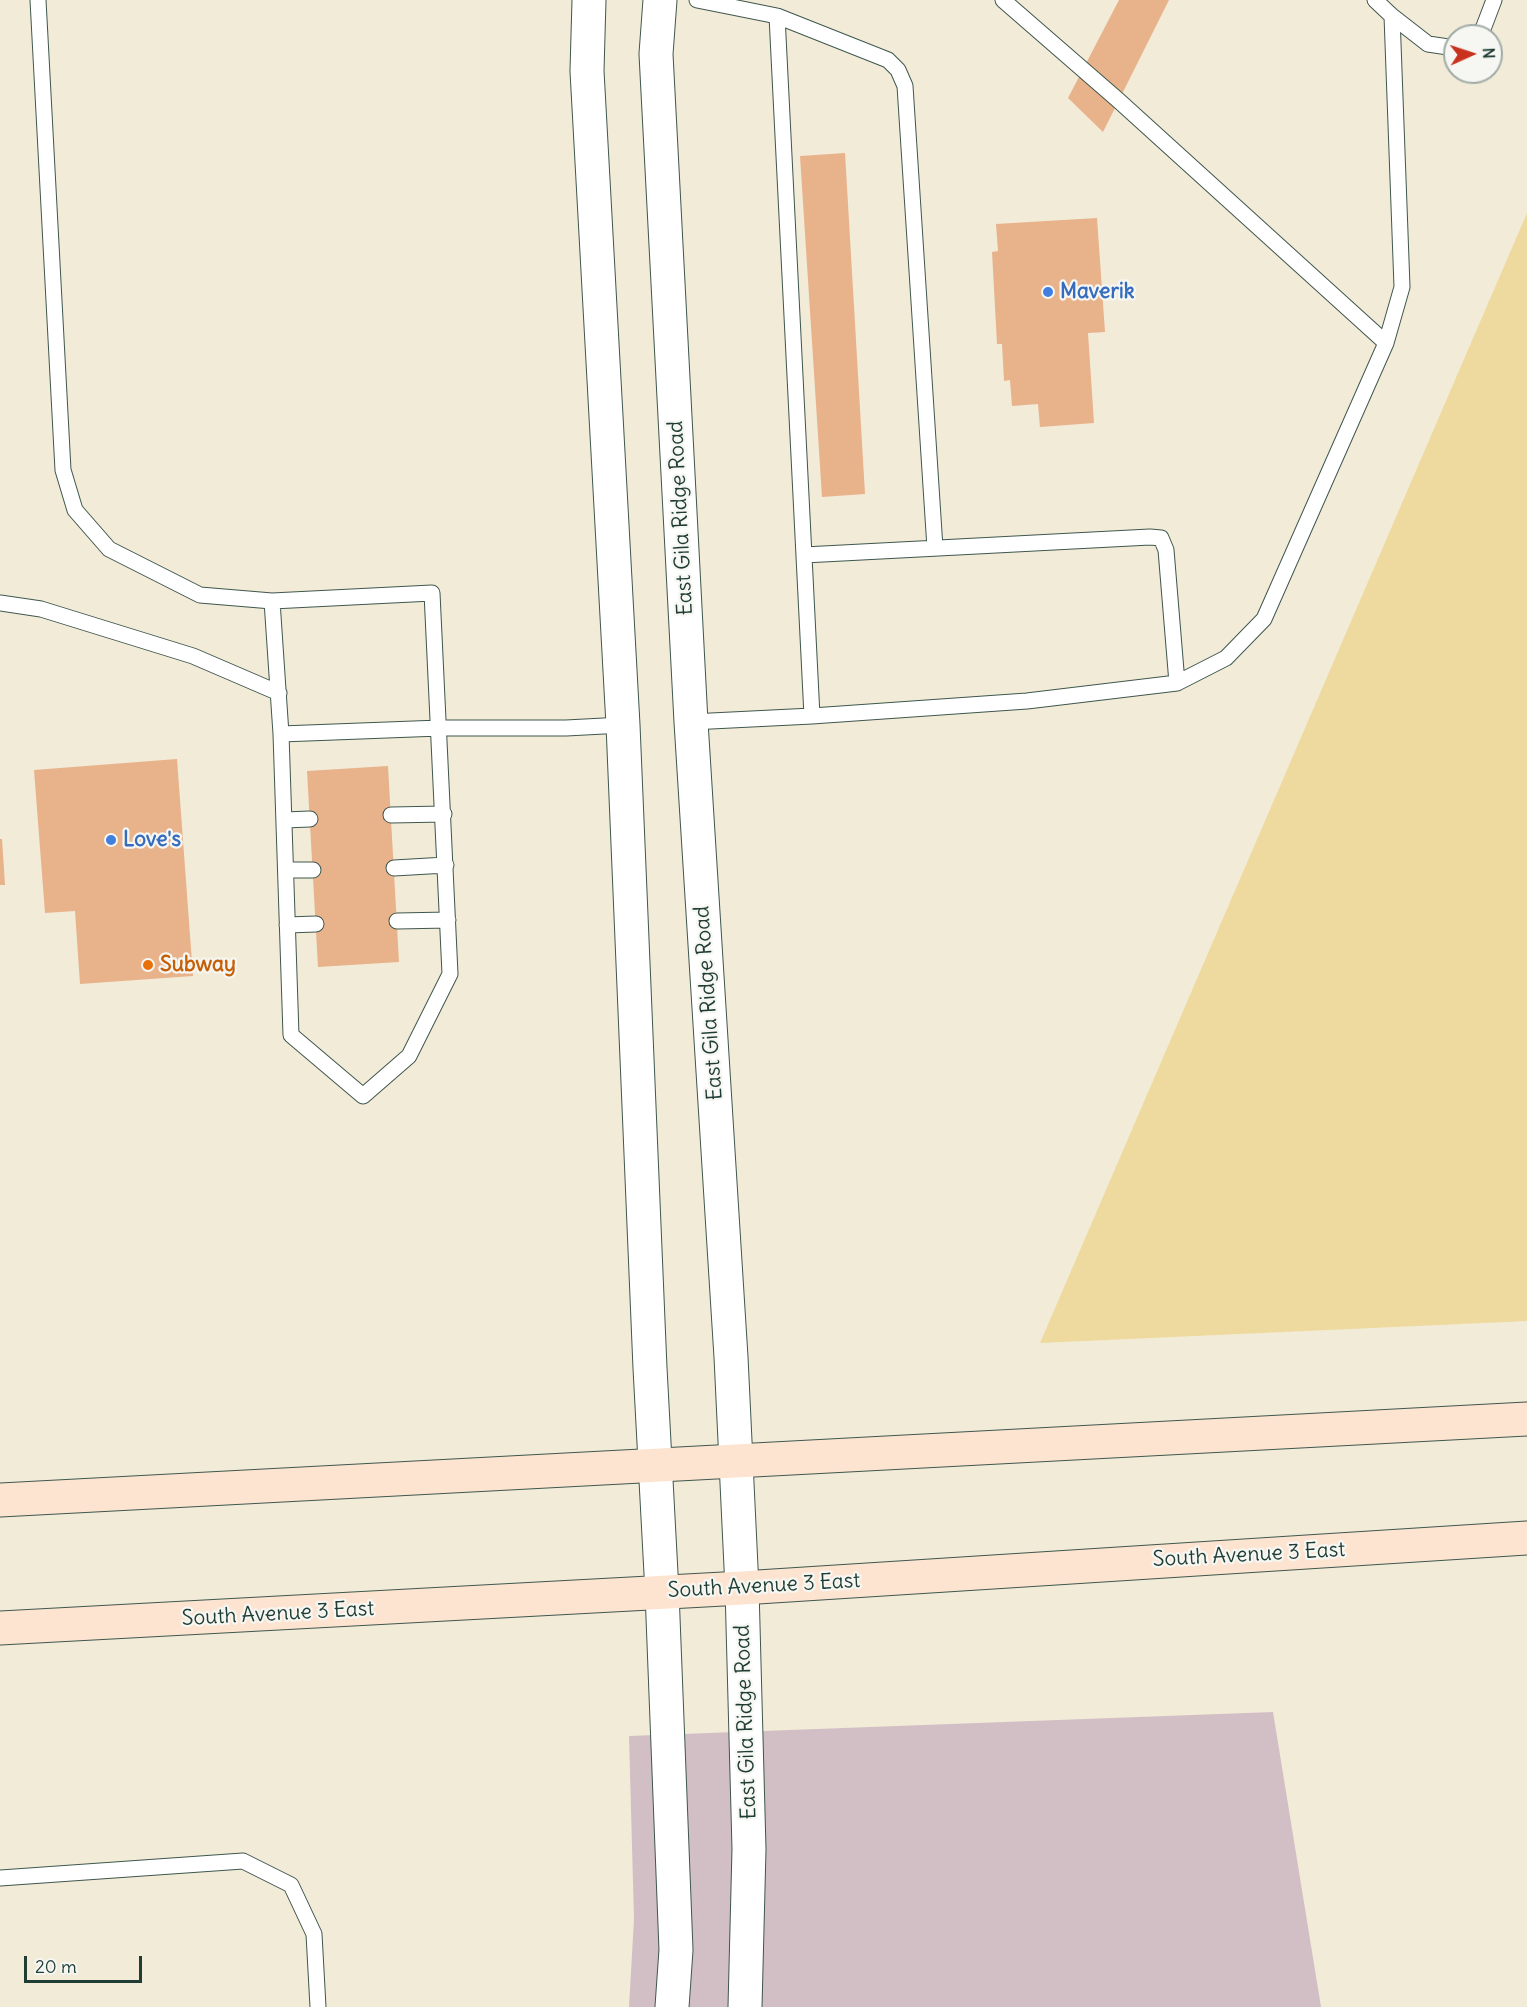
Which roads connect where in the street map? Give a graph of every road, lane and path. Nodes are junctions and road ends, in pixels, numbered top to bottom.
1 (38, 0) edge
2 (589, 0) edge
3 (660, 0) edge
4 (697, 0) edge
5 (1003, 0) edge
6 (1375, 0) edge
7 (1494, 0) edge
8 (777, 16) junction
9 (1392, 16) junction
10 (1485, 24) edge
11 (1443, 46) edge
12 (1386, 343) junction
13 (935, 548) junction
14 (804, 555) junction
15 (272, 602) junction
16 (0, 603) edge
17 (1177, 683) junction
18 (279, 693) junction
19 (812, 716) junction
20 (691, 722) junction
21 (624, 725) junction
22 (440, 728) junction
23 (281, 734) junction
24 (444, 814) junction
25 (391, 815) dead end
26 (310, 819) dead end
27 (284, 820) junction
28 (446, 865) junction
29 (394, 868) dead end
30 (286, 870) junction
31 (313, 870) dead end
32 (448, 920) junction
33 (397, 921) dead end
34 (316, 924) dead end
35 (287, 925) junction
36 (1527, 1419) edge
37 (735, 1462) junction
38 (656, 1466) junction
39 (0, 1500) edge
40 (1527, 1538) edge
41 (742, 1588) junction
42 (662, 1592) junction
43 (0, 1628) edge
44 (0, 1878) edge
45 (318, 2007) edge
46 (672, 2007) edge
47 (745, 2007) edge

1 - 15 lane
2 - 21 street
3 - 20 street, East Gila Ridge Road
4 - 8 lane
5 - 12 lane
6 - 9 lane
7 - 10 lane
8 - 13 lane
8 - 14 lane
9 - 11 lane
9 - 12 lane
12 - 17 lane
13 - 14 lane
13 - 17 lane
14 - 19 lane
15 - 18 lane
15 - 22 lane
16 - 18 lane
17 - 19 lane
18 - 23 lane
19 - 20 lane
20 - 37 street, East Gila Ridge Road
21 - 22 lane
21 - 38 street
22 - 23 lane
22 - 24 lane
23 - 27 lane
24 - 25 lane
24 - 28 lane
26 - 27 lane
27 - 30 lane
28 - 29 lane
28 - 32 lane
30 - 31 lane
30 - 35 lane
32 - 33 lane
32 - 35 lane
34 - 35 lane
36 - 37 main road
37 - 38 main road
37 - 41 street, East Gila Ridge Road
38 - 39 main road
38 - 42 street
40 - 41 main road, South Avenue 3 East
41 - 42 main road, South Avenue 3 East
41 - 47 street, East Gila Ridge Road
42 - 43 main road, South Avenue 3 East
42 - 46 street
44 - 45 lane

